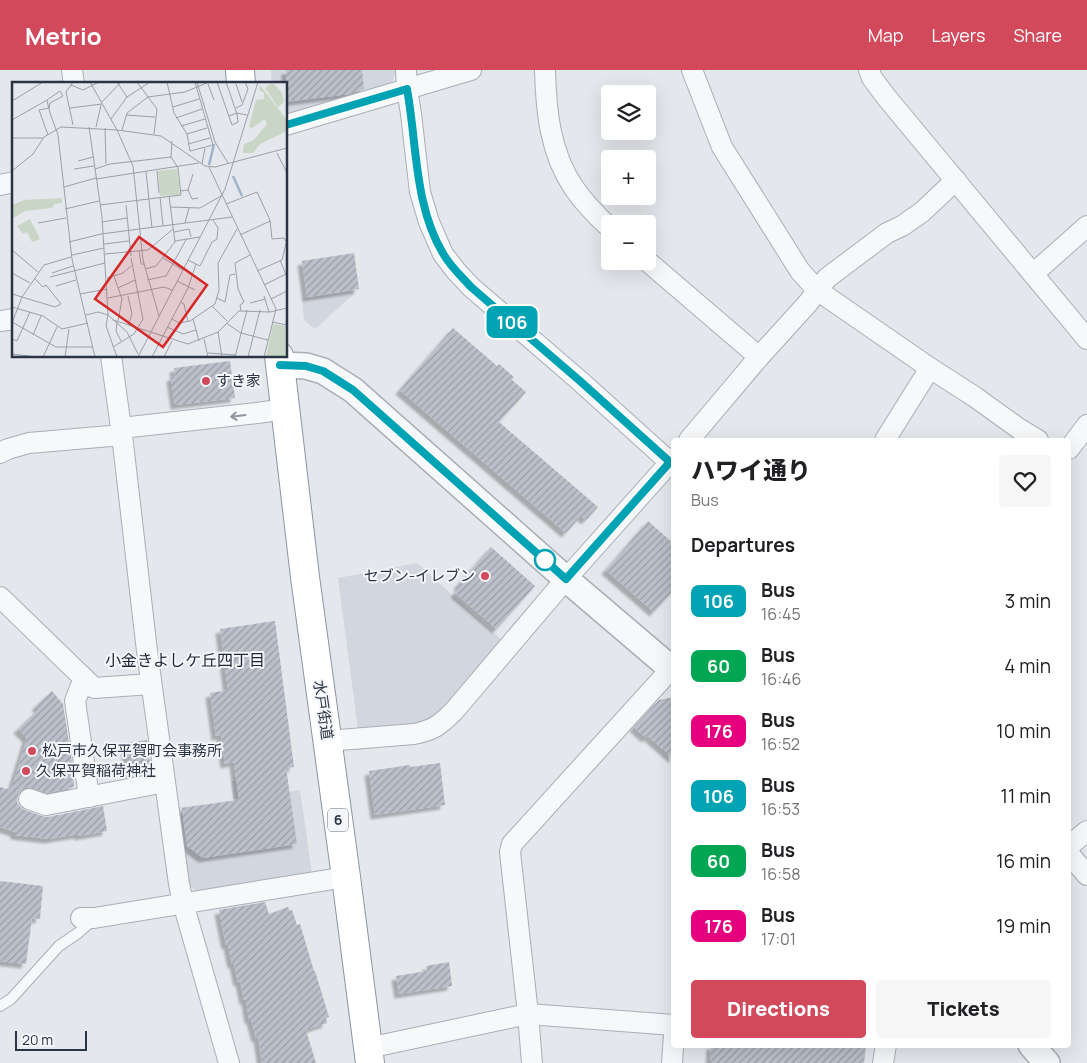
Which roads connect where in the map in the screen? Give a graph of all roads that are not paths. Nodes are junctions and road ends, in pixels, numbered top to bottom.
1 (471, 70) edge
2 (545, 70) edge
3 (692, 70) edge
4 (869, 70) edge
5 (406, 80) edge
6 (288, 124) edge
7 (956, 180) junction
8 (601, 219) edge
9 (1087, 226) edge
10 (656, 269) edge
11 (1033, 274) junction
12 (817, 290) junction
13 (1087, 340) edge
14 (759, 357) junction
15 (111, 358) edge
16 (279, 361) edge
17 (930, 368) junction
18 (286, 409) junction
19 (1087, 425) edge
20 (121, 431) junction
21 (691, 438) edge
22 (885, 438) edge
23 (1035, 438) edge
24 (1071, 446) edge
25 (0, 454) edge
26 (671, 461) edge
27 (671, 463) edge
28 (566, 579) junction
29 (0, 597) edge
30 (671, 669) edge
31 (671, 671) edge
32 (84, 678) junction
33 (151, 684) junction
34 (327, 741) junction
35 (165, 782) junction
36 (88, 797) junction
37 (29, 799) dead end
38 (1087, 831) edge
39 (1071, 844) edge
40 (1071, 856) edge
41 (1087, 875) edge
42 (346, 877) junction
43 (183, 902) junction
44 (89, 918) joint
45 (0, 1006) edge
46 (528, 1014) junction
47 (671, 1025) edge
48 (673, 1048) edge
49 (886, 1048) edge
50 (1034, 1048) edge
51 (369, 1056) edge
52 (229, 1063) edge
53 (532, 1063) edge
54 (672, 1063) edge
55 (883, 1063) edge
56 (1047, 1063) edge

1 - 5 street
2 - 8 street
3 - 12 street
4 - 7 street
5 - 6 street
5 - 26 street
7 - 11 street
7 - 12 street
9 - 11 street
10 - 14 street
11 - 13 street
12 - 14 street
12 - 17 street
14 - 21 street
15 - 20 street
16 - 18 highway, 水戸街道 / 6
16 - 28 street
17 - 22 street
17 - 23 street
18 -> 20 street
18 - 34 highway, 水戸街道 / 6
19 - 24 street
20 - 25 street
20 - 33 street
27 - 28 street
28 - 30 street
28 - 34 street
29 - 32 street
31 - 46 street
32 - 33 street
32 - 36 street
33 - 35 street
34 - 42 highway, 水戸街道 / 6
35 - 36 street
35 - 43 street
36 - 37 street
38 - 39 street
40 - 41 street
42 - 43 street
42 - 51 highway, 水戸街道 / 6
43 - 44 street
43 - 52 street
44 - 45 lane
46 - 47 street
46 - 51 street
46 - 53 street
48 - 54 street
49 - 55 street
50 - 56 street

